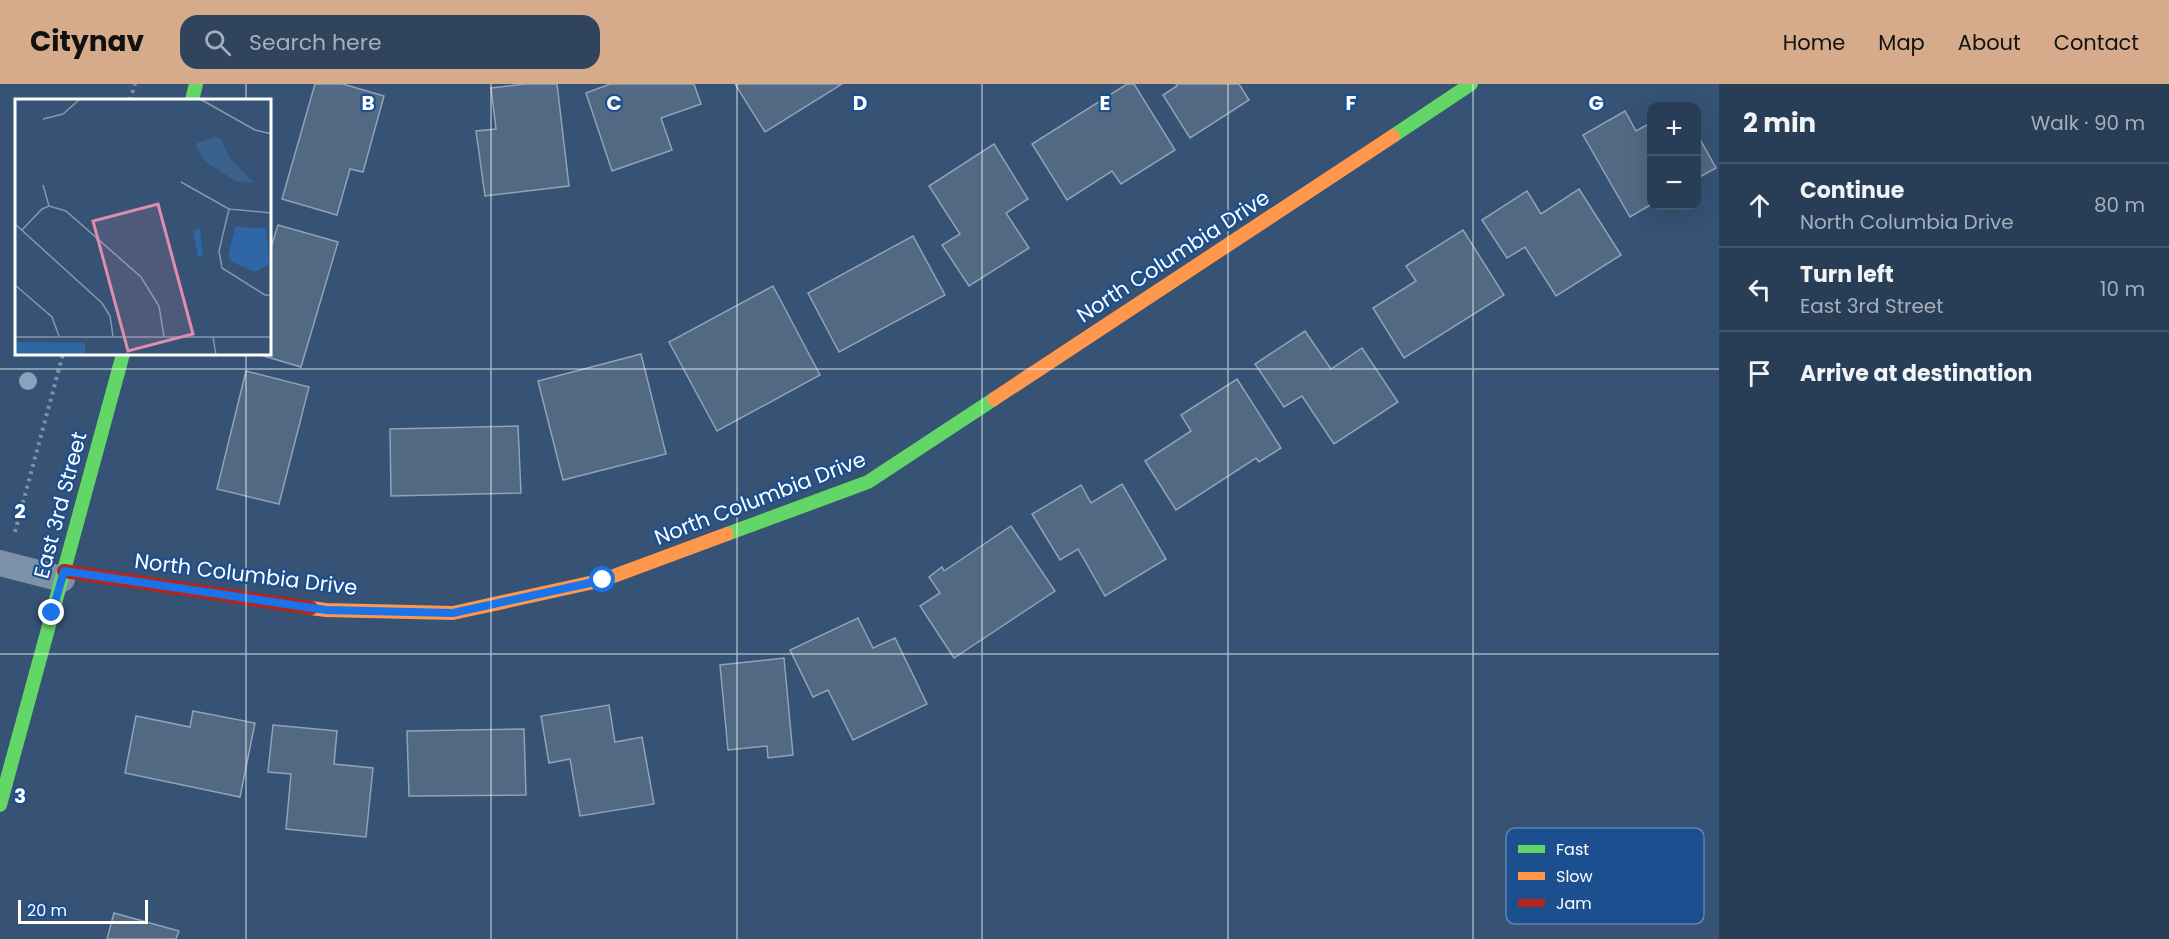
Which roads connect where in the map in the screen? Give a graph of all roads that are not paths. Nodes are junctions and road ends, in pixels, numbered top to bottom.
1 (196, 84) edge
2 (1471, 84) edge
3 (192, 99) edge
4 (122, 356) edge
5 (0, 563) edge
6 (63, 575) junction
7 (0, 805) edge

1 - 3 street
2 - 6 street, North Columbia Drive
4 - 6 street, East 3rd Street
5 - 6 lane
6 - 7 street, East 3rd Street

